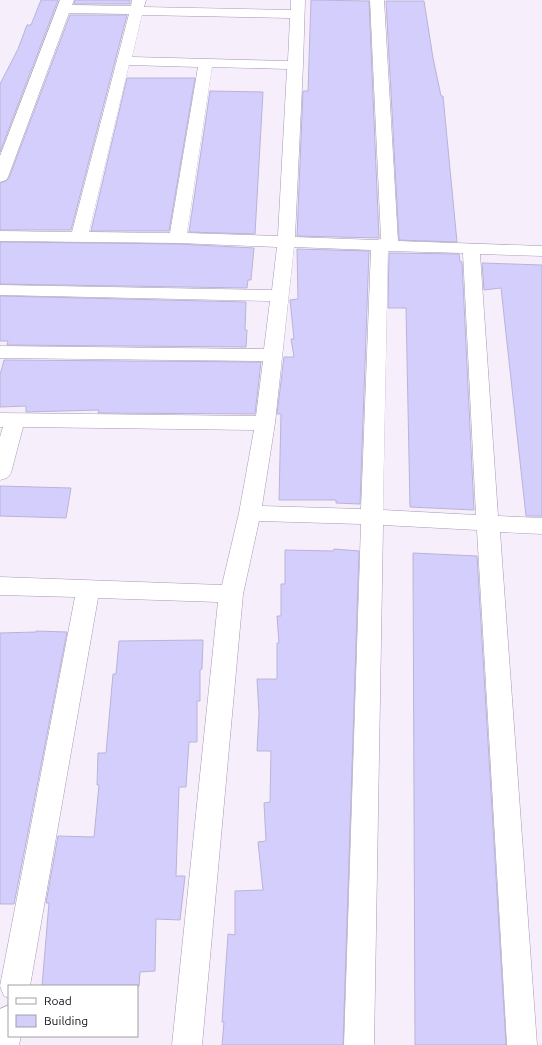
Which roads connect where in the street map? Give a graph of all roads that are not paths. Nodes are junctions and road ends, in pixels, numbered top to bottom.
1 (377, 0) edge
2 (65, 4) edge
3 (137, 5) edge
4 (216, 6) edge
5 (298, 7) edge
6 (123, 61) junction
7 (206, 62) junction
8 (296, 64) junction
9 (0, 177) edge
10 (0, 236) edge
11 (79, 236) junction
12 (178, 238) junction
13 (286, 243) junction
14 (385, 244) junction
15 (471, 248) junction
16 (542, 251) edge
17 (0, 290) edge
18 (280, 296) junction
19 (0, 352) edge
20 (273, 355) junction
21 (8, 420) edge
22 (264, 423) junction
23 (0, 473) edge
24 (250, 513) junction
25 (372, 516) junction
26 (488, 524) junction
27 (542, 526) edge
28 (0, 586) edge
29 (88, 589) junction
30 (231, 594) junction
31 (15, 985) edge
32 (8, 1025) edge
33 (4, 1045) edge
34 (187, 1045) edge
35 (359, 1045) edge
36 (522, 1045) edge

1 - 14 street
2 - 3 street
2 - 9 street
3 - 4 street
3 - 6 street
4 - 5 street
5 - 8 street
6 - 7 street
6 - 11 street
7 - 8 street
7 - 12 street
8 - 13 street
10 - 11 street
11 - 12 street
12 - 13 street
13 - 14 street
13 - 18 street
14 - 15 street
14 - 25 street
15 - 16 street
15 - 26 street
17 - 18 street
18 - 20 street
19 - 20 street
20 - 22 street
21 - 22 street
21 - 23 street
22 - 24 street
24 - 25 street
24 - 30 street
25 - 26 street
25 - 35 street
26 - 27 street
26 - 36 street
28 - 29 street
29 - 30 street
29 - 31 street
30 - 34 street
32 - 33 street

